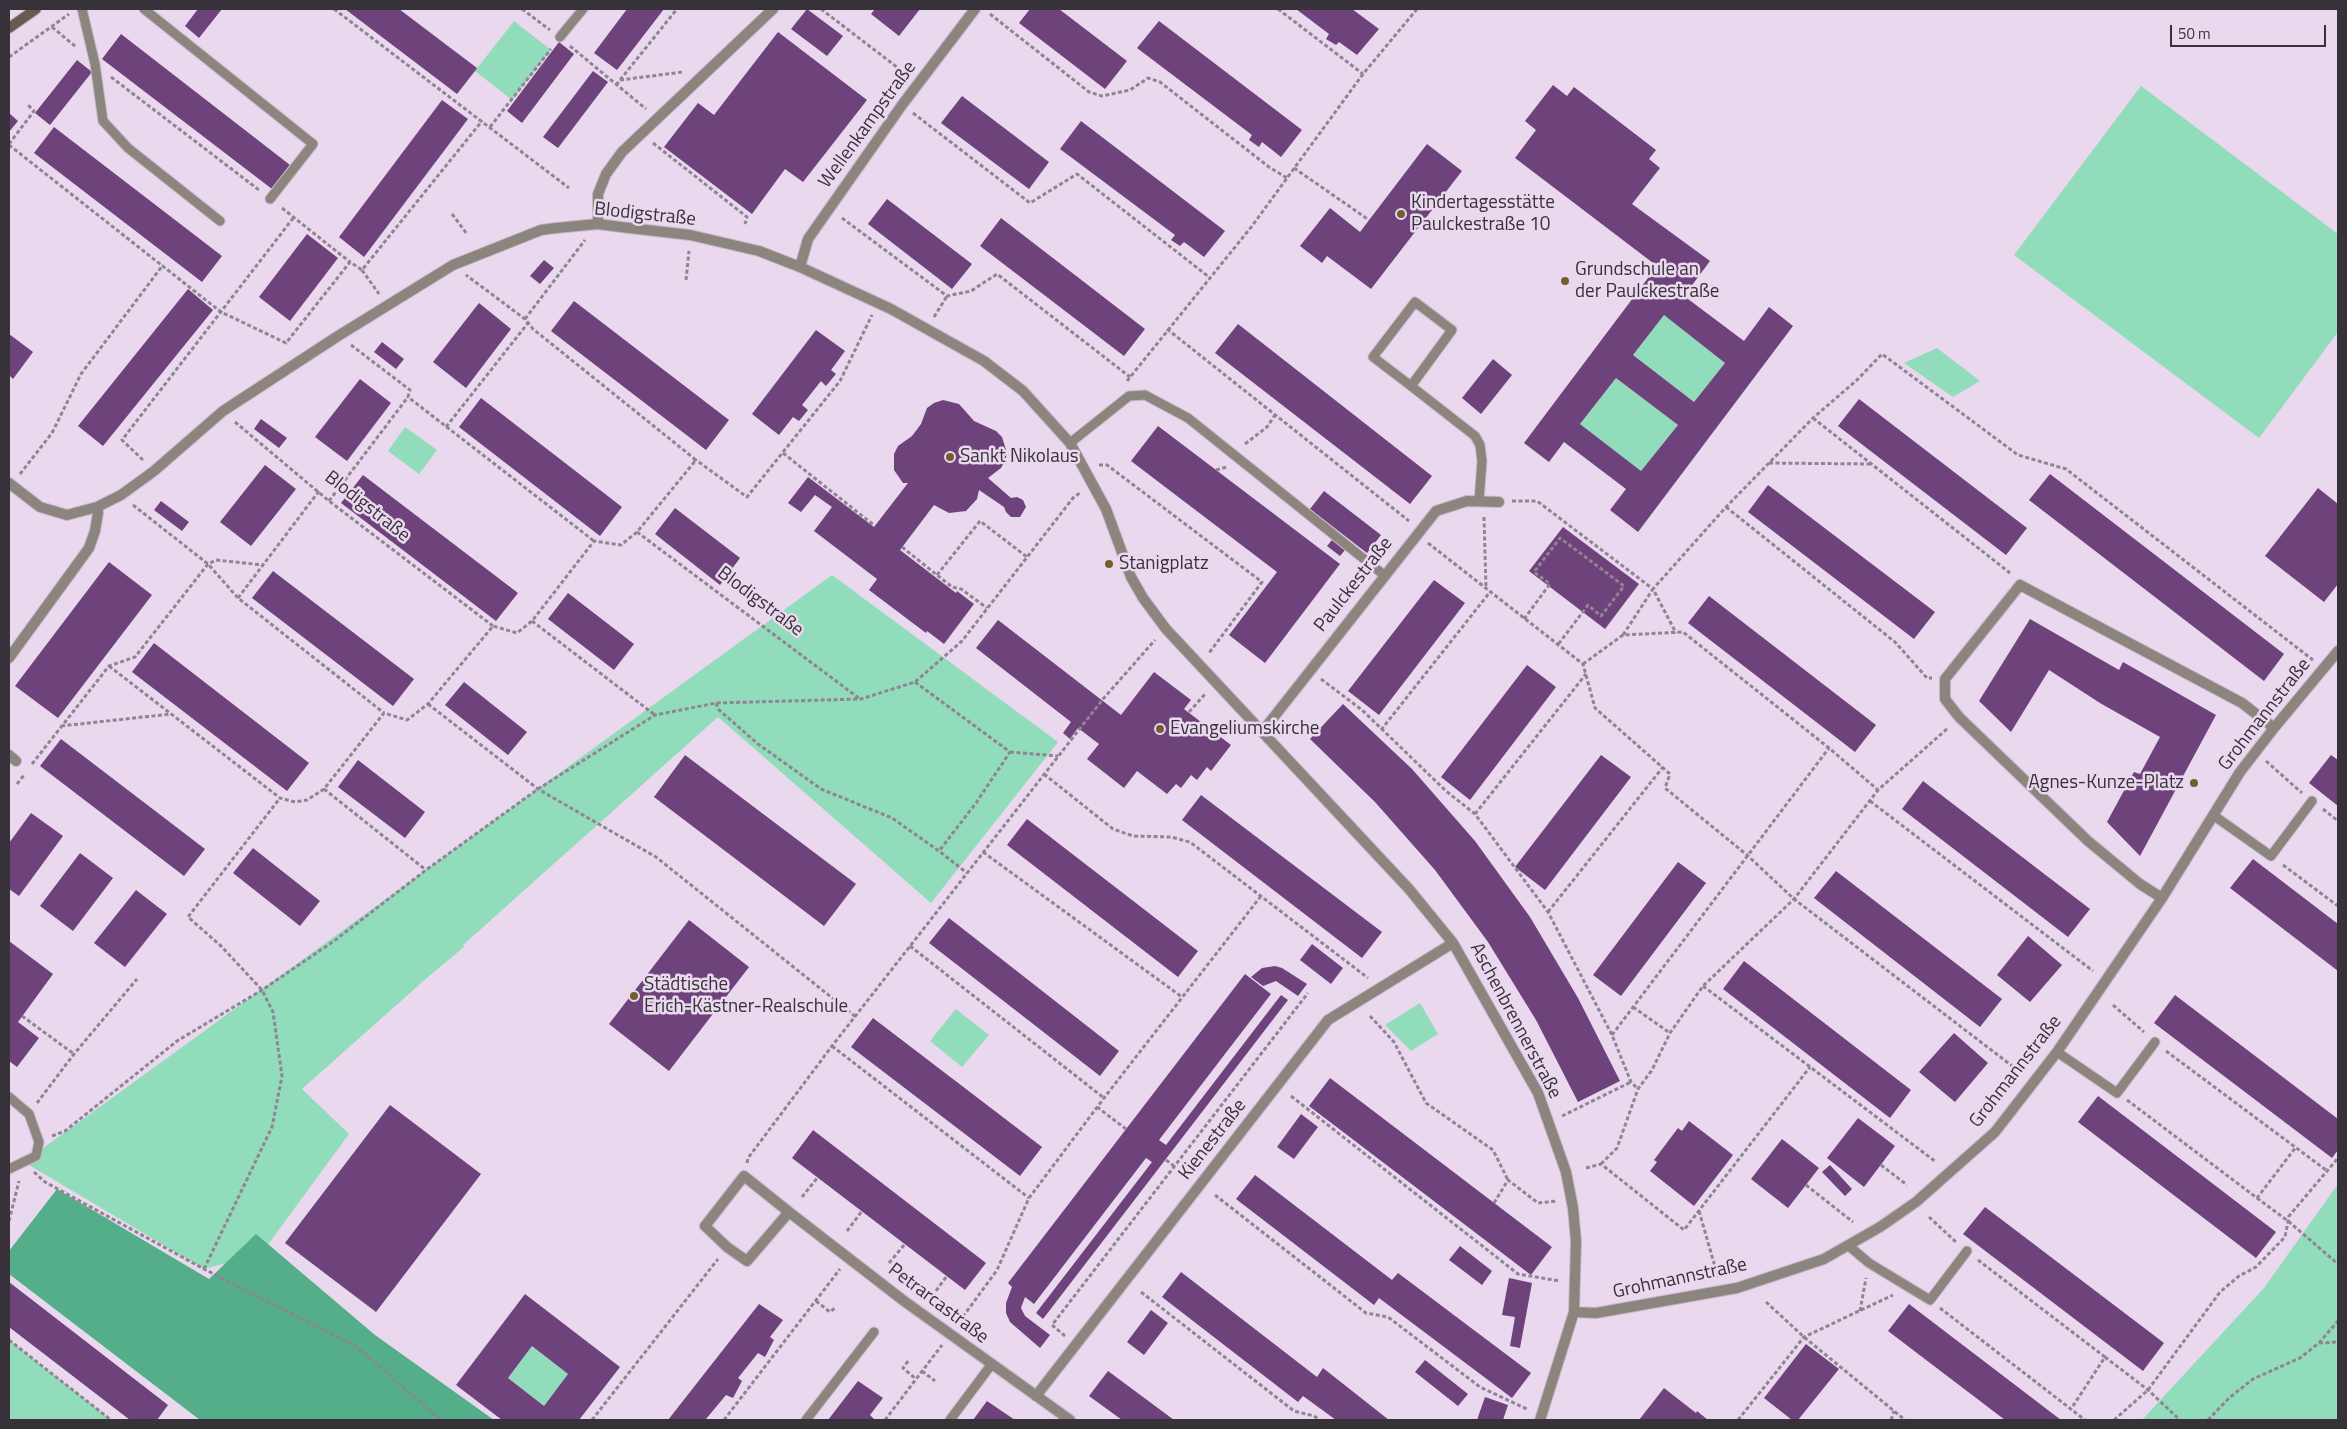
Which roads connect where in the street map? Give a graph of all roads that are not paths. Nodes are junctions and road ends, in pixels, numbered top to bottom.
1 (36, 9) edge
2 (82, 9) edge
3 (144, 9) edge
4 (583, 9) edge
5 (773, 9) edge
6 (975, 9) edge
7 (9, 28) edge
8 (560, 38) road end
9 (270, 199) road end
10 (220, 221) dead end
11 (598, 224) junction
12 (800, 267) junction
13 (1411, 386) junction
14 (1070, 443) junction
15 (10, 484) edge
16 (1481, 501) junction
17 (1499, 502) road end
18 (97, 507) junction
19 (1384, 575) junction
20 (2338, 651) edge
21 (9, 658) edge
22 (2274, 728) junction
23 (1262, 732) junction
24 (2312, 801) dead end
25 (2213, 815) junction
26 (2162, 898) junction
27 (1453, 943) junction
28 (2155, 1042) road end
29 (2057, 1052) junction
30 (9, 1097) edge
31 (9, 1169) edge
32 (789, 1212) junction
33 (1849, 1246) junction
34 (1967, 1251) road end
35 (1574, 1312) junction
36 (874, 1332) dead end
37 (991, 1365) junction
38 (1036, 1396) junction
39 (806, 1420) edge
40 (950, 1420) edge
41 (1070, 1420) edge
42 (1540, 1420) edge

1 - 7 main road
2 - 10 lane
3 - 9 lane
4 - 8 lane
5 - 11 street
6 - 12 street, Wellenkampstraße
11 - 12 street, Blodigstraße
11 - 18 street, Blodigstraße
12 - 14 street, Blodigstraße
13 - 13 lane
13 - 16 lane
14 - 19 lane
14 - 23 street
15 - 18 street, Blodigstraße
16 - 17 street, Paulckestraße
16 - 19 street, Paulckestraße
18 - 21 street
19 - 23 street, Paulckestraße
20 - 22 street, Grohmannstraße
22 - 25 street, Grohmannstraße
22 - 26 street
23 - 27 street, Aschenbrennerstraße
24 - 25 lane
25 - 26 street, Grohmannstraße
26 - 29 street, Grohmannstraße
27 - 35 street, Aschenbrennerstraße
27 - 38 street, Kienestraße
28 - 29 lane
29 - 33 street, Grohmannstraße
30 - 31 lane
32 - 32 street, Petrarcastraße
32 - 37 street, Petrarcastraße
33 - 34 lane
33 - 35 street, Grohmannstraße
35 - 42 street, Aschenbrennerstraße
36 - 39 lane
37 - 38 street, Petrarcastraße
37 - 40 lane
38 - 41 street, Petrarcastraße

